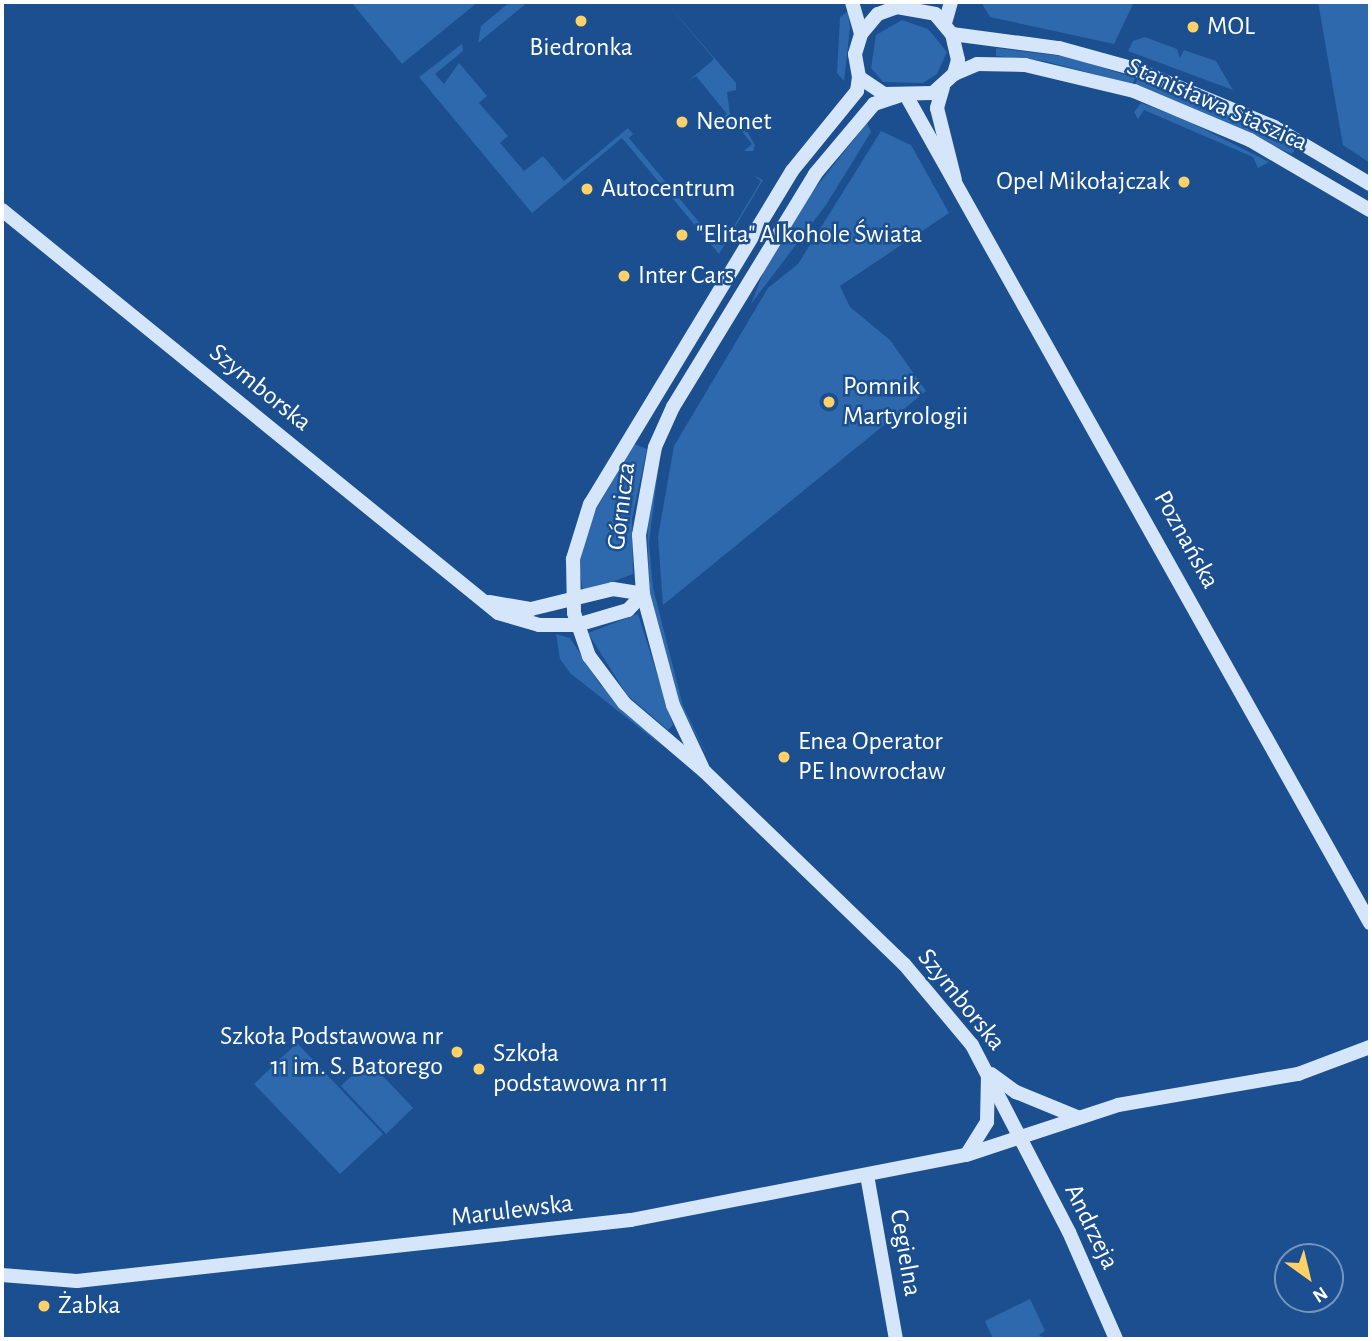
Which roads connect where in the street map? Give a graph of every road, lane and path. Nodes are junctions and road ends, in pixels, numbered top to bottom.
1 (852, 2) edge
2 (951, 2) edge
3 (911, 4) edge
4 (886, 5) edge
5 (948, 29) junction
6 (861, 34) junction
7 (954, 74) junction
8 (859, 77) junction
9 (943, 86) junction
10 (903, 96) junction
11 (955, 181) junction
12 (1370, 184) edge
13 (2, 210) edge
14 (1370, 210) edge
15 (643, 594) junction
16 (489, 602) junction
17 (572, 602) junction
18 (577, 625) junction
19 (705, 772) junction
20 (1370, 923) edge
21 (1370, 1047) edge
22 (987, 1071) junction
23 (1077, 1117) junction
24 (1020, 1137) junction
25 (966, 1155) junction
26 (867, 1175) junction
27 (2, 1275) edge
28 (896, 1339) edge
29 (1116, 1339) edge

1 - 6 street
2 - 5 street
3 - 4 street
3 - 5 street
4 - 6 street
5 - 7 street
5 - 12 street, Stanisława Staszica
6 - 8 street
7 - 9 street
7 - 14 street, Stanisława Staszica
8 - 10 street
8 - 17 street, Górnicza
9 - 10 street
9 - 11 street, Poznańska
10 - 11 street, Poznańska
10 - 15 street, Górnicza
11 - 20 street, Poznańska
13 - 16 street, Szymborska
15 - 17 street, Szymborska
15 - 18 street
15 - 19 street, Szymborska
16 - 17 street, Szymborska
16 - 18 street, Szymborska
17 - 18 street, Górnicza
18 - 19 street, Szymborska
19 - 22 street, Szymborska
21 - 23 street
22 - 23 street
22 - 24 street, Szymborska
22 - 25 street
23 - 24 street
24 - 25 street, Marulewska
24 - 29 street, Andrzeja
25 - 26 street, Marulewska
26 - 27 street, Marulewska
26 - 28 street, Cegielna

